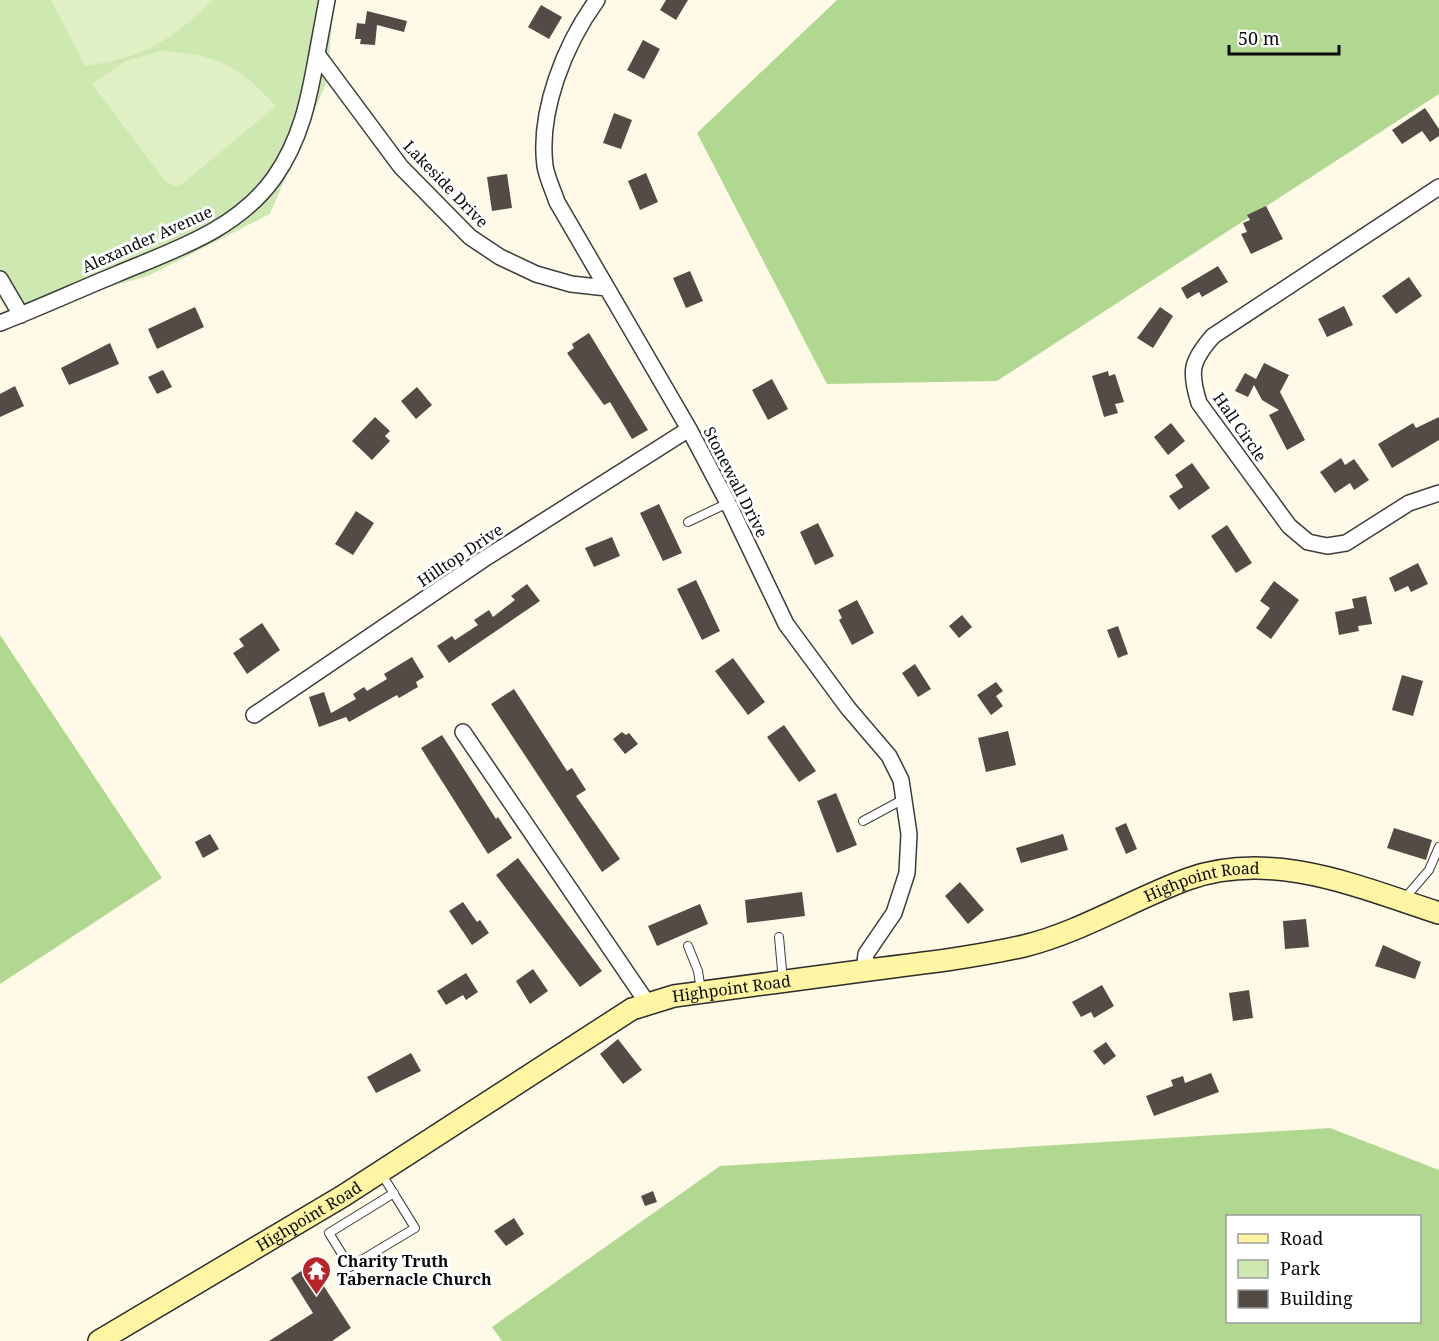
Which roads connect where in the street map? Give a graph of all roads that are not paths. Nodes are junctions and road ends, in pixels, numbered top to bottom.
1 (327, 0) edge
2 (597, 0) edge
3 (318, 54) junction
4 (1439, 187) edge
5 (0, 279) edge
6 (607, 288) junction
7 (21, 315) junction
8 (0, 323) edge
9 (689, 429) junction
10 (1439, 493) edge
11 (728, 503) junction
12 (688, 522) dead end
13 (254, 715) dead end
14 (463, 732) dead end
15 (904, 799) junction
16 (863, 821) dead end
17 (1439, 848) edge
18 (1402, 901) junction
19 (1439, 913) edge
20 (779, 937) dead end
21 (688, 946) dead end
22 (864, 971) junction
23 (783, 982) junction
24 (701, 993) junction
25 (648, 1004) junction
26 (380, 1172) junction
27 (394, 1193) junction
28 (107, 1339) edge

1 - 3 street
2 - 6 street, Stonewall Drive
3 - 6 street, Lakeside Drive
3 - 7 street, Alexander Avenue
4 - 10 street, Hall Circle
5 - 7 street
6 - 9 street, Stonewall Drive
7 - 8 street, Alexander Avenue
9 - 11 street, Stonewall Drive
9 - 13 street, Hilltop Drive
11 - 12 lane
11 - 15 street, Stonewall Drive
14 - 25 street
15 - 16 lane
15 - 22 street, Stonewall Drive
17 - 18 lane
18 - 19 street, Highpoint Road
18 - 22 street, Highpoint Road
20 - 23 lane
21 - 24 lane
22 - 23 street, Highpoint Road
23 - 24 street, Highpoint Road
24 - 25 street, Highpoint Road
25 - 26 street, Highpoint Road
26 - 27 lane
26 - 28 street, Highpoint Road
27 - 27 lane

